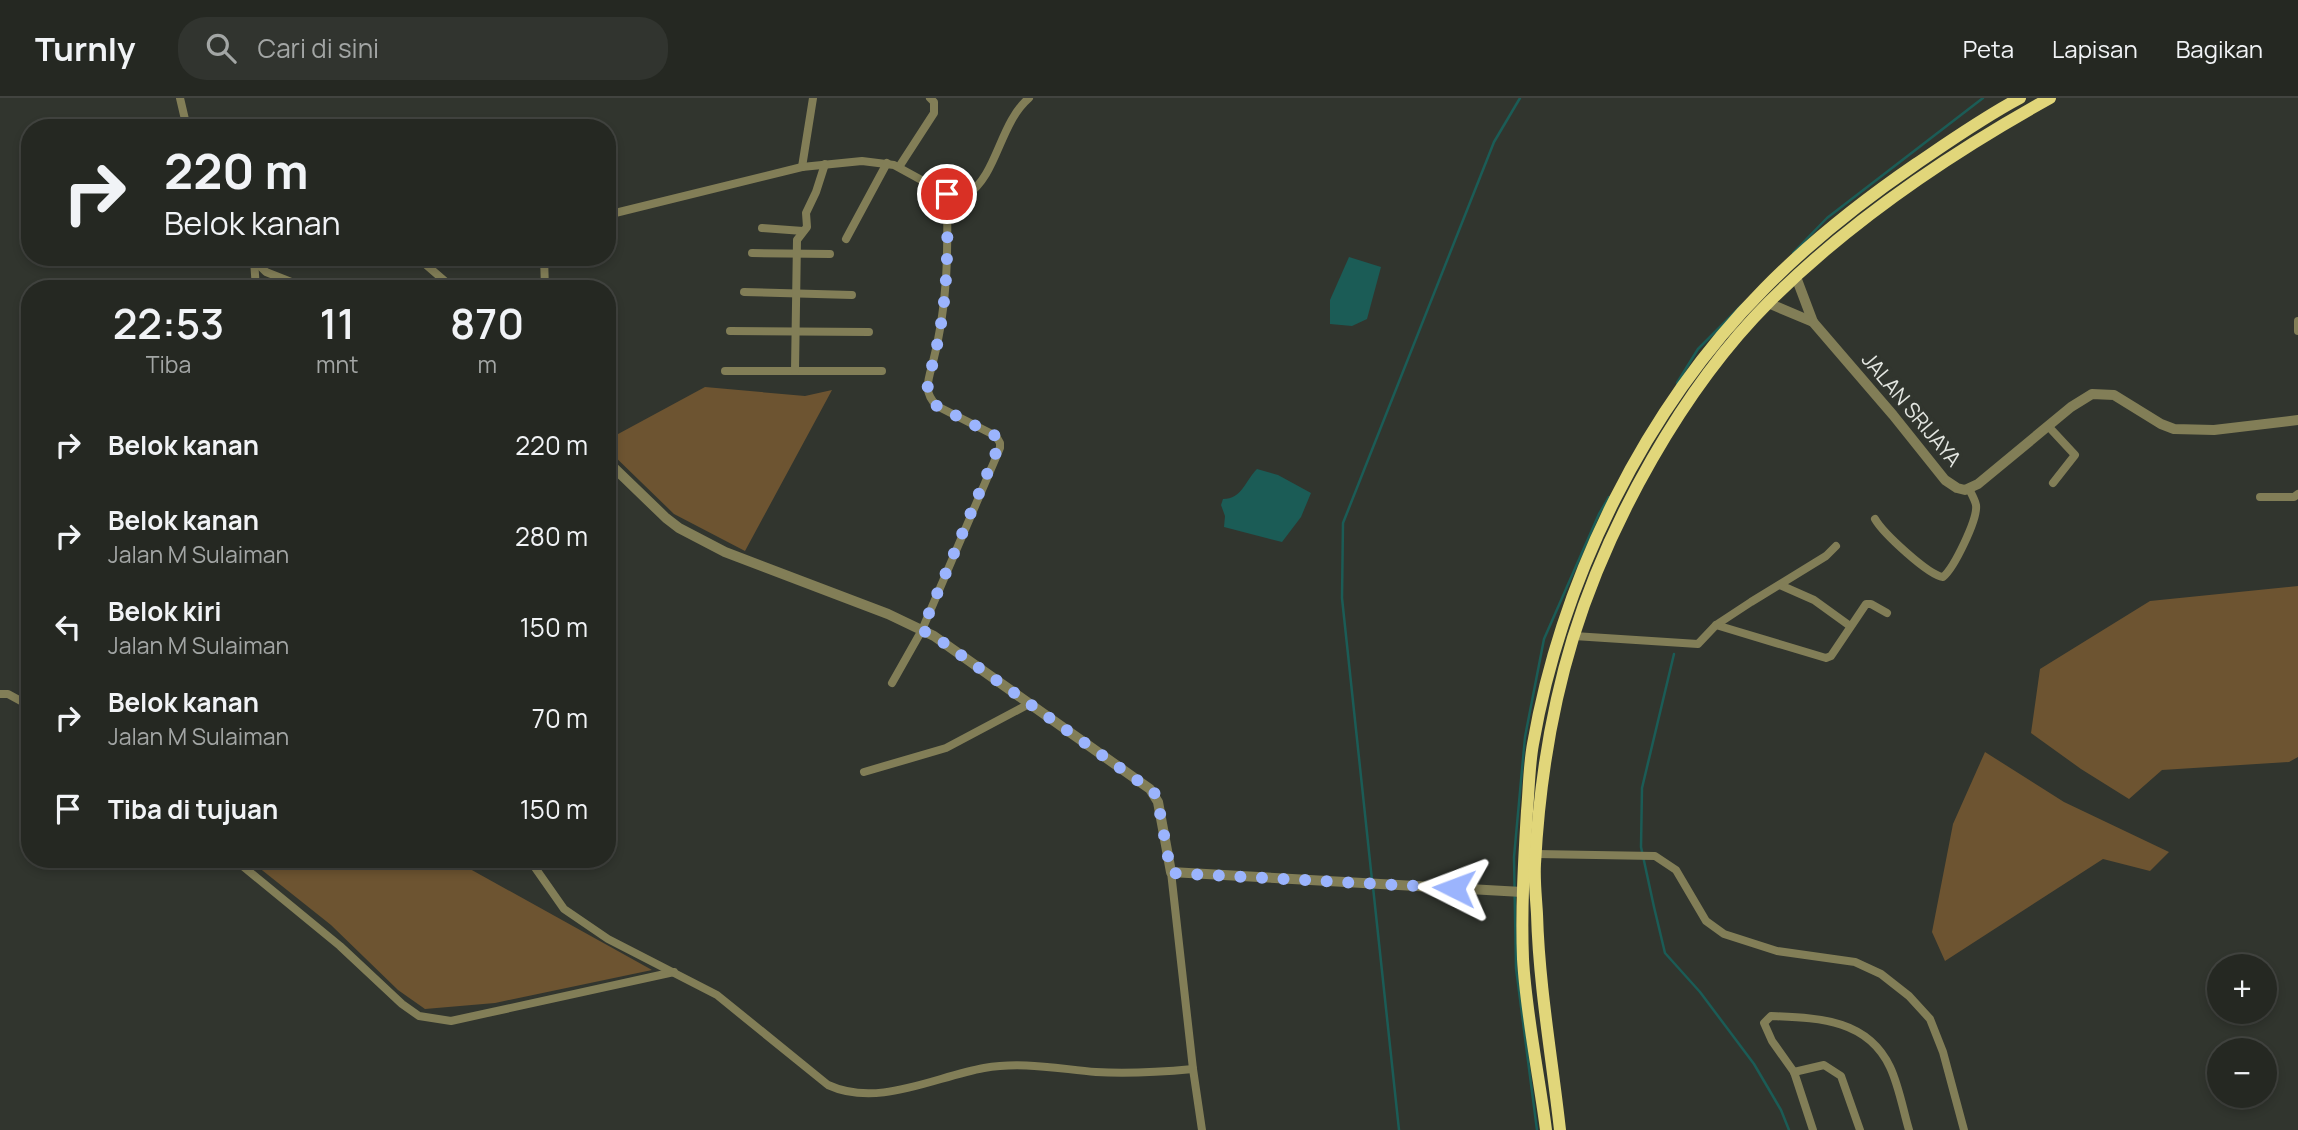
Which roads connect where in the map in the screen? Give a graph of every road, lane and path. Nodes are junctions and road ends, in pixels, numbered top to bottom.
1 (180, 98) edge
2 (813, 98) edge
3 (930, 98) edge
4 (1029, 98) edge
5 (2020, 98) edge
6 (2050, 98) edge
7 (185, 119) edge
8 (887, 163) junction
9 (825, 164) junction
10 (802, 167) junction
11 (899, 167) junction
12 (947, 194) junction
13 (616, 213) edge
14 (762, 228) dead end
15 (803, 231) junction
16 (846, 239) dead end
17 (752, 253) dead end
18 (797, 254) junction
19 (830, 254) dead end
20 (260, 266) edge
21 (427, 266) edge
22 (1796, 277) junction
23 (286, 280) edge
24 (444, 280) edge
25 (744, 292) dead end
26 (796, 293) junction
27 (852, 295) dead end
28 (1768, 303) junction
29 (2298, 321) edge
30 (1813, 322) junction
31 (730, 331) dead end
32 (2298, 331) edge
33 (795, 332) junction
34 (869, 332) dead end
35 (725, 371) dead end
36 (795, 371) junction
37 (882, 371) dead end
38 (2298, 420) edge
39 (2048, 426) junction
40 (616, 470) edge
41 (2053, 483) dead end
42 (1969, 489) junction
43 (2298, 494) edge
44 (2259, 497) dead end
45 (1875, 519) dead end
46 (1836, 546) dead end
47 (1780, 585) junction
48 (1886, 613) dead end
49 (1716, 625) junction
50 (1850, 626) junction
51 (922, 630) junction
52 (1574, 636) junction
53 (892, 683) dead end
54 (0, 694) edge
55 (21, 701) edge
56 (1029, 704) junction
57 (864, 772) dead end
58 (1536, 854) junction
59 (245, 868) edge
60 (535, 868) edge
61 (1171, 873) junction
62 (1520, 892) junction
63 (674, 972) junction
64 (1193, 1069) junction
65 (1794, 1072) junction
66 (1202, 1130) edge
67 (1546, 1130) edge
68 (1560, 1130) edge
69 (1813, 1130) edge
70 (1860, 1130) edge
71 (1909, 1130) edge
72 (1964, 1130) edge

1 - 7 street
2 - 10 street
3 - 11 street
4 - 12 street
5 - 62 highway
6 - 22 highway
8 - 9 street
8 - 11 street
8 - 16 street
9 - 10 street
9 - 15 street
10 - 13 street
11 - 12 street
12 - 51 street
14 - 15 street
15 - 18 street
17 - 18 street
18 - 19 street
18 - 26 street
20 - 23 street
21 - 24 street
22 - 28 highway
22 - 30 street
25 - 26 street
26 - 27 street
26 - 33 street
28 - 30 street, JALAN SRIJAYA
28 - 52 highway
29 - 32 street
30 - 42 street, JALAN SRIJAYA
31 - 33 street
33 - 34 street
33 - 36 street
35 - 36 street
36 - 37 street
38 - 39 street, JALAN SRIJAYA
39 - 41 street
39 - 42 street, JALAN SRIJAYA
40 - 51 street
42 - 45 street
43 - 44 street
46 - 47 street
47 - 49 street
47 - 50 street
48 - 50 street
49 - 50 street
49 - 52 street
51 - 53 street
51 - 56 street
52 - 58 highway
54 - 55 street
56 - 57 street
56 - 61 street
58 - 68 highway
58 - 72 street
59 - 63 street
60 - 63 street
61 - 62 street
61 - 64 street
62 - 67 highway
63 - 64 street
64 - 66 street
65 - 69 street
65 - 70 street
65 - 71 street

